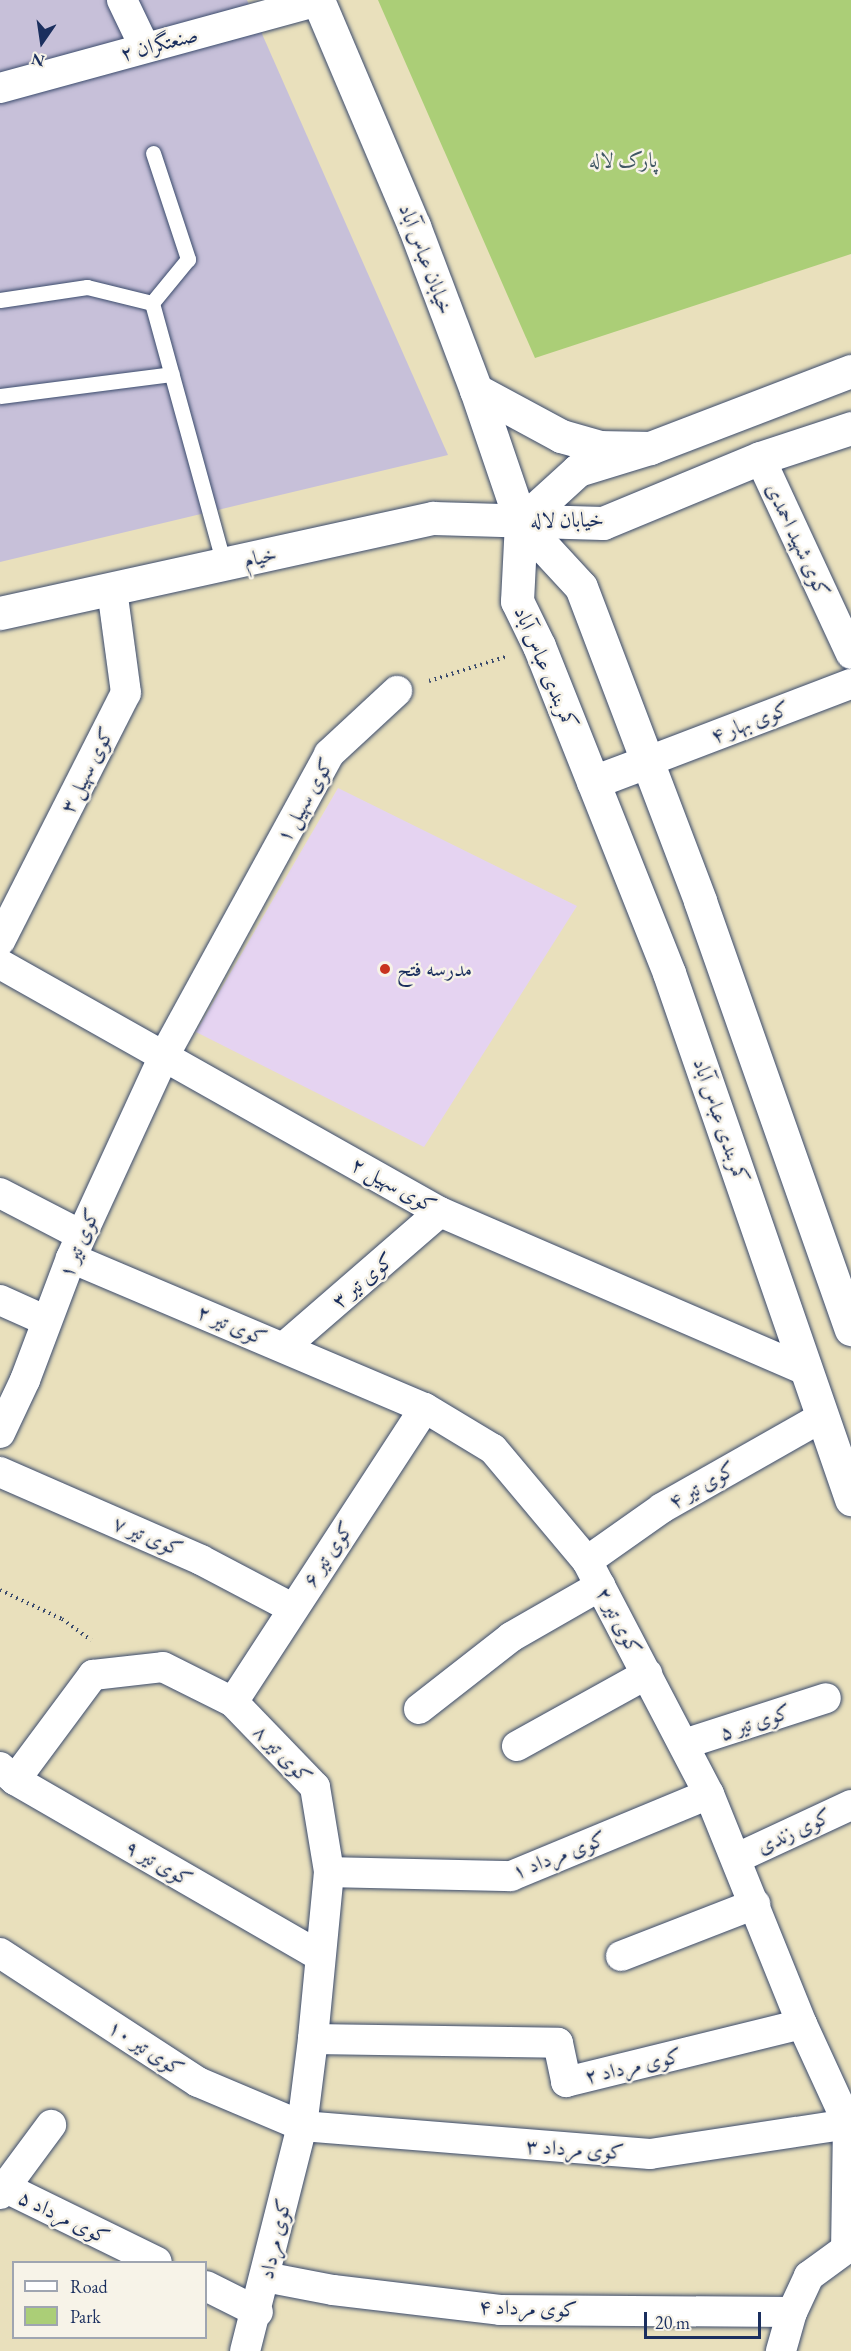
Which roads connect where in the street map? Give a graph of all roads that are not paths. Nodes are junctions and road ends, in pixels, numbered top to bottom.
1 (122, 0) edge
2 (318, 0) edge
3 (144, 48) junction
4 (0, 88) edge
5 (153, 153) dead end
6 (0, 300) edge
7 (152, 303) junction
8 (851, 371) edge
9 (172, 374) junction
10 (476, 390) junction
11 (0, 396) edge
12 (851, 428) edge
13 (650, 448) junction
14 (760, 458) junction
15 (521, 522) junction
16 (224, 565) junction
17 (112, 589) junction
18 (0, 613) edge
19 (851, 654) edge
20 (851, 684) edge
21 (397, 691) road end
22 (648, 760) junction
23 (593, 782) junction
24 (0, 940) edge
25 (0, 964) edge
26 (164, 1056) junction
27 (0, 1193) edge
28 (440, 1212) junction
29 (76, 1247) junction
30 (0, 1300) edge
31 (47, 1321) junction
32 (851, 1329) edge
33 (284, 1347) junction
34 (805, 1370) junction
35 (425, 1408) junction
36 (822, 1417) junction
37 (0, 1433) edge
38 (0, 1472) edge
39 (851, 1499) edge
40 (594, 1574) junction
41 (292, 1608) junction
42 (647, 1674) junction
43 (826, 1698) dead end
44 (233, 1702) junction
45 (419, 1709) dead end
46 (684, 1744) junction
47 (517, 1746) dead end
48 (8, 1774) edge
49 (709, 1794) junction
50 (851, 1805) edge
51 (737, 1858) junction
52 (329, 1872) junction
53 (755, 1904) junction
54 (0, 1953) edge
55 (320, 1956) junction
56 (621, 1956) dead end
57 (802, 2024) junction
58 (313, 2039) junction
59 (848, 2124) junction
60 (51, 2125) dead end
61 (302, 2126) junction
62 (2, 2190) edge
63 (155, 2261) edge
64 (265, 2277) junction
65 (207, 2286) edge
66 (258, 2312) junction
67 (792, 2312) junction
68 (246, 2351) edge
69 (781, 2351) edge

1 - 3 street
2 - 3 street, ۲ صنعتگران
2 - 10 main road, خیابان عباس آباد
3 - 4 street, ۲ صنعتگران
5 - 7 lane
6 - 7 lane
7 - 9 lane
8 - 13 main road, خیابان لاله
9 - 11 lane
9 - 16 lane
10 - 13 main road
10 - 15 main road, خیابان عباس آباد
12 - 14 main road, خیابان لاله
13 - 15 main road, خیابان لاله
14 - 15 main road, خیابان لاله
14 - 19 street, کوی شهید احمدی
15 - 16 main road, خیام
15 - 22 main road
15 - 23 main road, کمربندی عباس آباد
16 - 17 main road, خیام
17 - 18 main road, خیام
17 - 24 street, کوی سهیل ۳
20 - 22 street, کوی بهار ۴
21 - 26 street, کوی سهیل ۱
22 - 23 main road
22 - 32 main road
23 - 34 main road, کمربندی عباس آباد
25 - 26 street, کوی سهیل ۲
26 - 28 street, کوی سهیل ۲
26 - 29 street, کوی تیر ۱
27 - 29 street, کوی تیر ۲
28 - 33 street, کوی تیر ۳
28 - 34 street, کوی سهیل ۲
29 - 31 street, کوی تیر ۱
29 - 33 street, کوی تیر ۲
30 - 31 street
31 - 37 street, کوی تیر ۱
33 - 35 street, کوی تیر ۲
34 - 36 main road, کمربندی عباس آباد
35 - 40 street, کوی تیر ۲
35 - 41 street, کوی تیر ۶
36 - 39 main road, کمربندی عباس آباد
36 - 40 street, کوی تیر ۴
38 - 41 street, کوی تیر ۷
40 - 42 street, کوی تیر ۲
40 - 45 street, کوی تیر ۴
41 - 44 street, کوی تیر ۶
42 - 46 street, کوی تیر ۲
42 - 47 street
43 - 46 street, کوی تیر ۵
44 - 48 street, کوی تیر ۸
44 - 52 street, کوی تیر ۸
46 - 49 street, کوی تیر ۲
48 - 55 street, کوی تیر ۹
49 - 51 street, کوی تیر ۲
49 - 52 street, کوی مرداد ۱
50 - 51 street, کوی زندی
51 - 53 street, کوی تیر ۲
52 - 55 street, کوی تیر ۸
53 - 56 street
53 - 57 street, کوی تیر ۲
54 - 61 street, کوی تیر ۱۰
55 - 58 street, کوی تیر ۸
57 - 58 street, کوی مرداد ۲
57 - 59 street, کوی تیر ۲
58 - 61 street, کوی تیر ۸
59 - 61 street, کوی مرداد ۳
59 - 67 street, کوی تیر ۲
60 - 62 street
61 - 64 street, کوی مرداد
62 - 63 street, کوی مرداد ۵
64 - 66 street, کوی مرداد
64 - 67 street, کوی مرداد ۴
65 - 66 street
66 - 68 street, کوی مرداد
67 - 69 street

